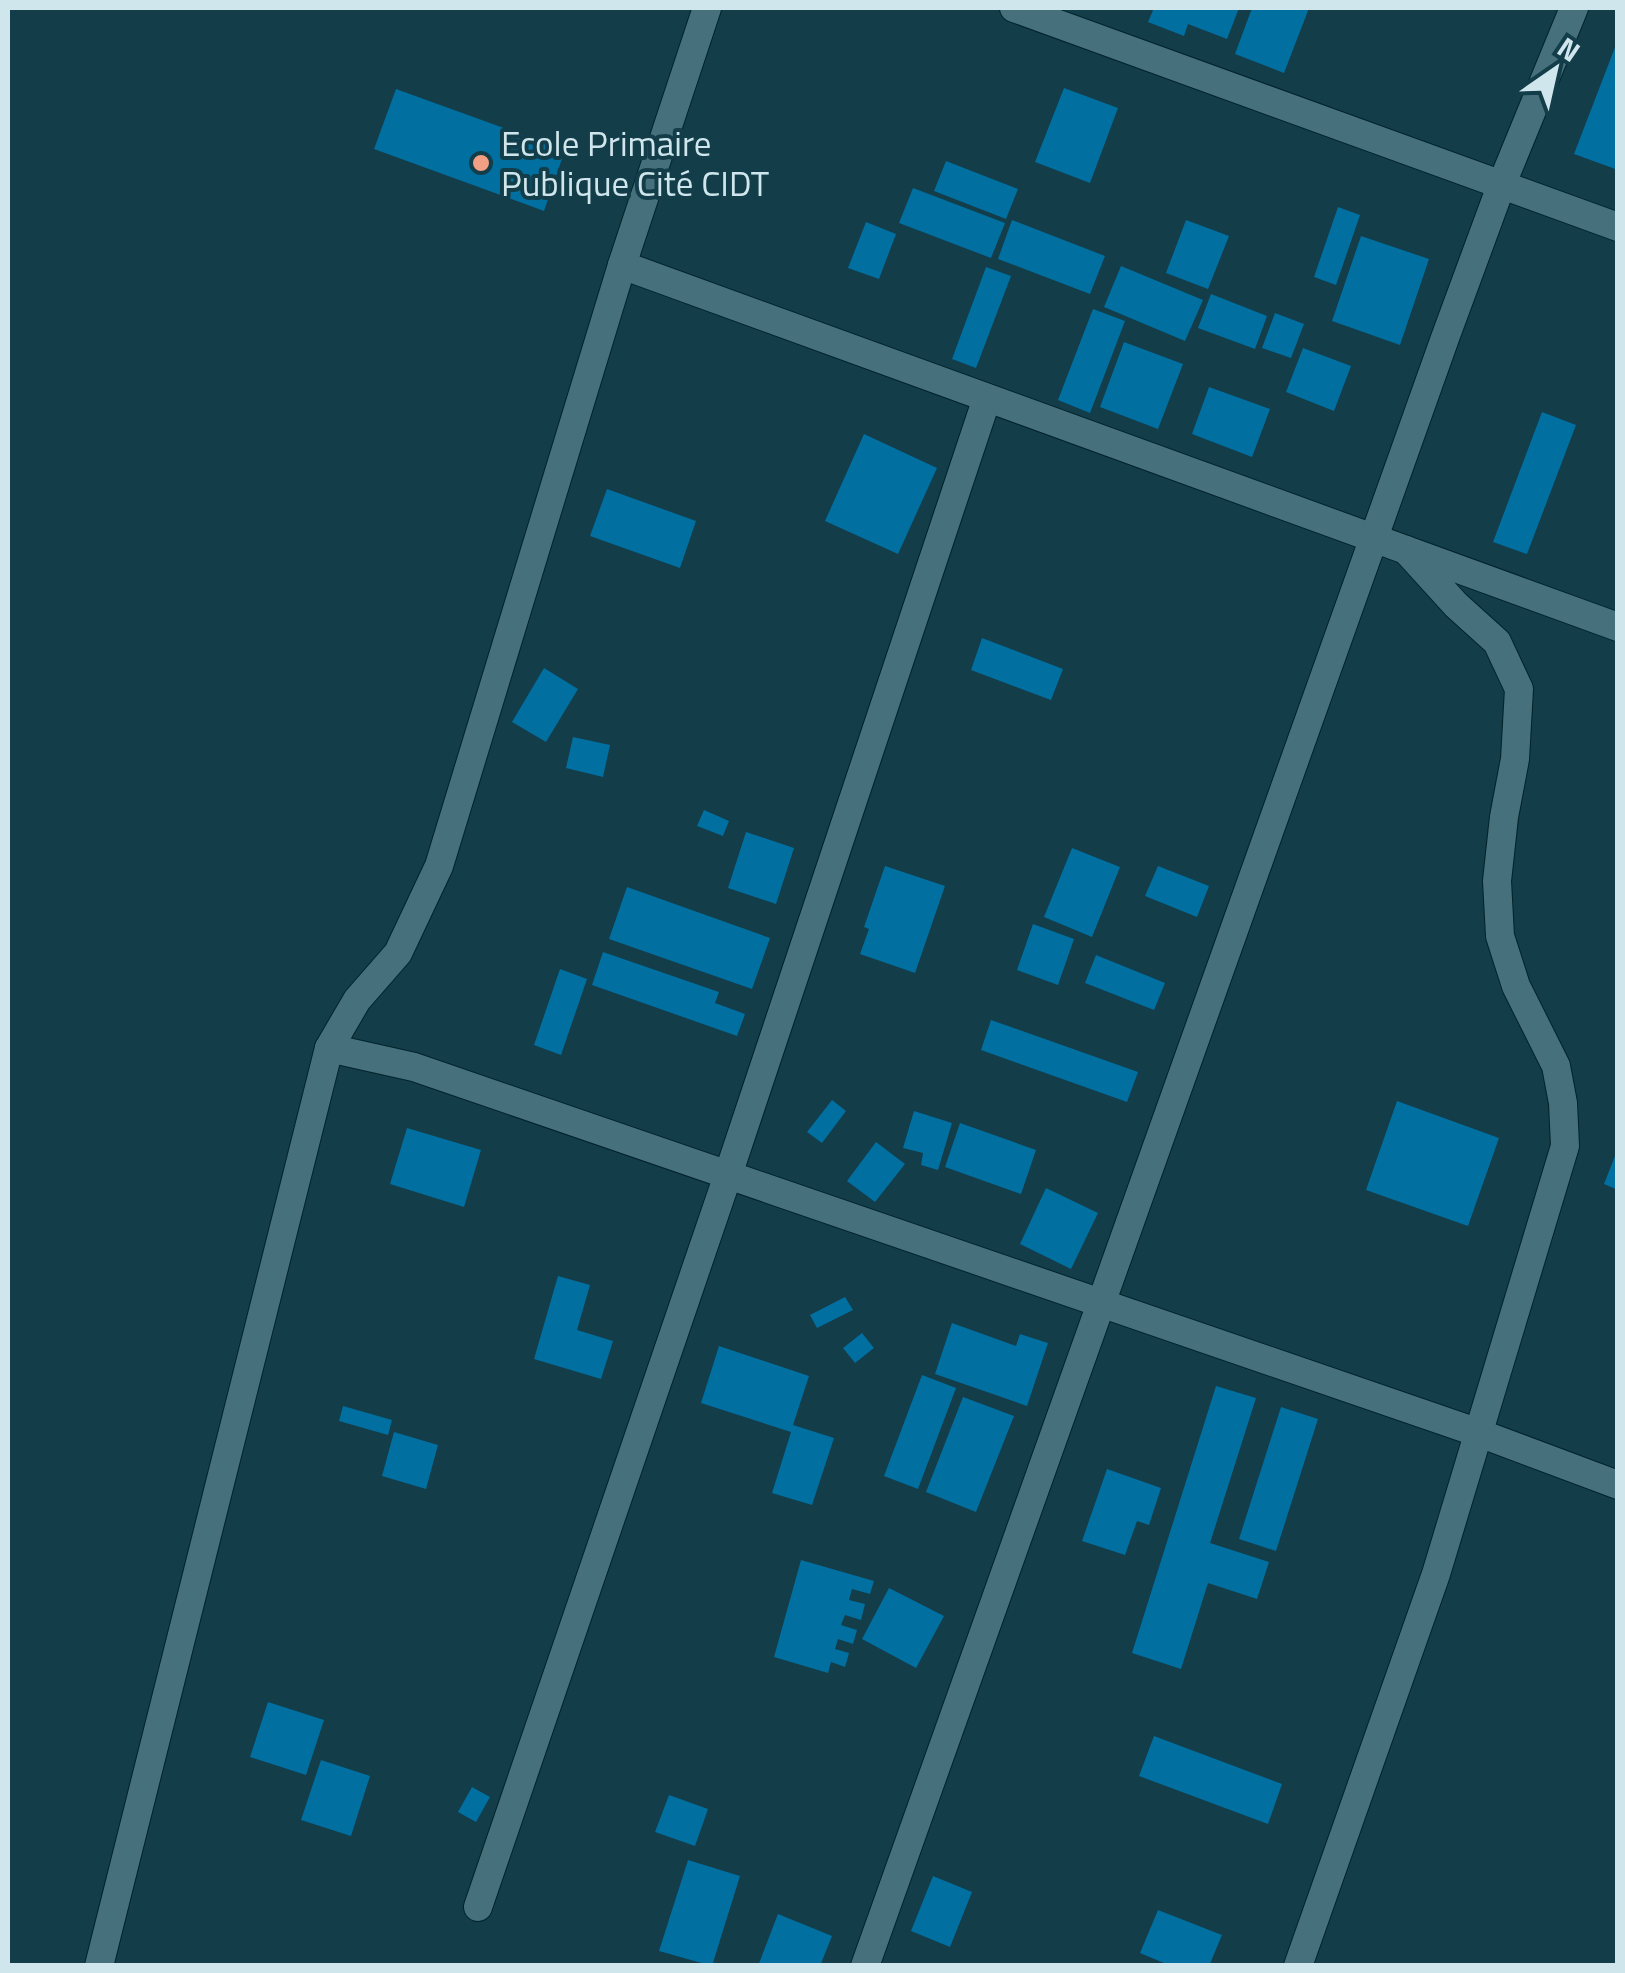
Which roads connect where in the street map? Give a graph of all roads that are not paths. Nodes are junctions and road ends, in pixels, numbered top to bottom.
1 (707, 8) edge
2 (1014, 8) edge
3 (1574, 8) edge
4 (1502, 186) junction
5 (1618, 227) edge
6 (622, 265) junction
7 (986, 398) junction
8 (1375, 538) junction
9 (1406, 550) junction
10 (1618, 627) edge
11 (329, 1048) junction
12 (728, 1175) junction
13 (1100, 1302) junction
14 (1479, 1434) junction
15 (1618, 1485) edge
16 (478, 1907) dead end
17 (99, 1966) edge
18 (865, 1966) edge
19 (1298, 1966) edge

1 - 6 street
2 - 4 street
3 - 4 street
4 - 5 street
4 - 8 street
6 - 7 street
6 - 11 street
7 - 8 street
7 - 12 street
8 - 9 street
8 - 13 street
9 - 10 street
9 - 14 street
11 - 12 street
11 - 17 street
12 - 13 street
12 - 16 street
13 - 14 street
13 - 18 street
14 - 15 street
14 - 19 street

